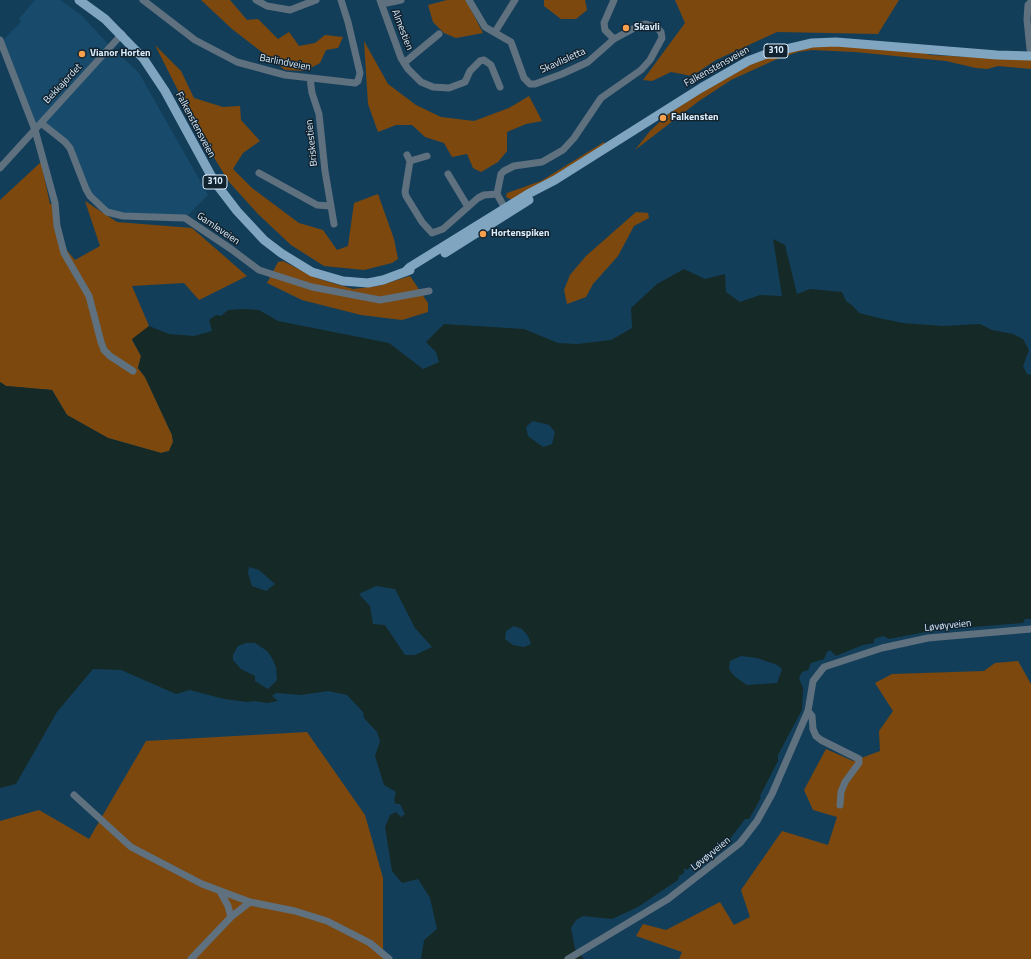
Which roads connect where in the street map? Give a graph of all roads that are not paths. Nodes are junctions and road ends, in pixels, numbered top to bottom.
1 (79, 0) edge
2 (143, 0) edge
3 (256, 0) edge
4 (316, 0) edge
5 (341, 0) edge
6 (401, 0) edge
7 (469, 0) edge
8 (516, 0) edge
9 (614, 0) edge
10 (381, 2) edge
11 (1031, 2) edge
12 (495, 32) junction
13 (122, 34) junction
14 (439, 34) dead end
15 (614, 39) junction
16 (0, 40) edge
17 (1031, 52) edge
18 (404, 63) junction
19 (310, 78) junction
20 (500, 87) dead end
21 (41, 123) junction
22 (35, 130) junction
23 (427, 156) dead end
24 (0, 168) edge
25 (259, 173) dead end
26 (448, 174) dead end
27 (497, 194) junction
28 (330, 206) junction
29 (468, 207) junction
30 (507, 211) junction
31 (334, 224) dead end
32 (429, 291) dead end
33 (133, 371) dead end
34 (1031, 629) edge
35 (808, 711) junction
36 (74, 795) dead end
37 (840, 805) dead end
38 (220, 892) junction
39 (250, 902) junction
40 (231, 917) junction
41 (190, 959) edge
42 (389, 959) edge
43 (568, 959) edge

1 - 13 main road, Falkenstensveien / 310
2 - 19 street, Barlindveien
3 - 4 street
5 - 19 street, Barlindveien
6 - 10 street, Almestien
7 - 12 street, Skavlisletta
8 - 12 street
9 - 15 street
10 - 18 street, Almestien
11 - 17 street
12 - 15 street, Skavlisletta
13 - 21 street, Bekkajordet
13 - 30 main road, Falkenstensveien / 310
14 - 18 street, Almestien
15 - 27 street, Skavlisletta
16 - 22 street
17 - 30 main road, Falkenstensveien / 310
18 - 20 street, Almestien
19 - 28 street, Briskestien
21 - 22 street, Bekkajordet
21 - 32 street, Gamleveien
22 - 24 street, Bekkajordet
22 - 33 street
23 - 29 street
25 - 28 street
26 - 29 street
27 - 29 street
27 - 30 street
28 - 31 street, Briskestien
34 - 35 street, Løvøyveien
35 - 37 street, Løvøyveien
35 - 43 street, Løvøyveien
36 - 38 street
38 - 39 street
38 - 40 street
39 - 40 street
39 - 42 street
40 - 41 street

